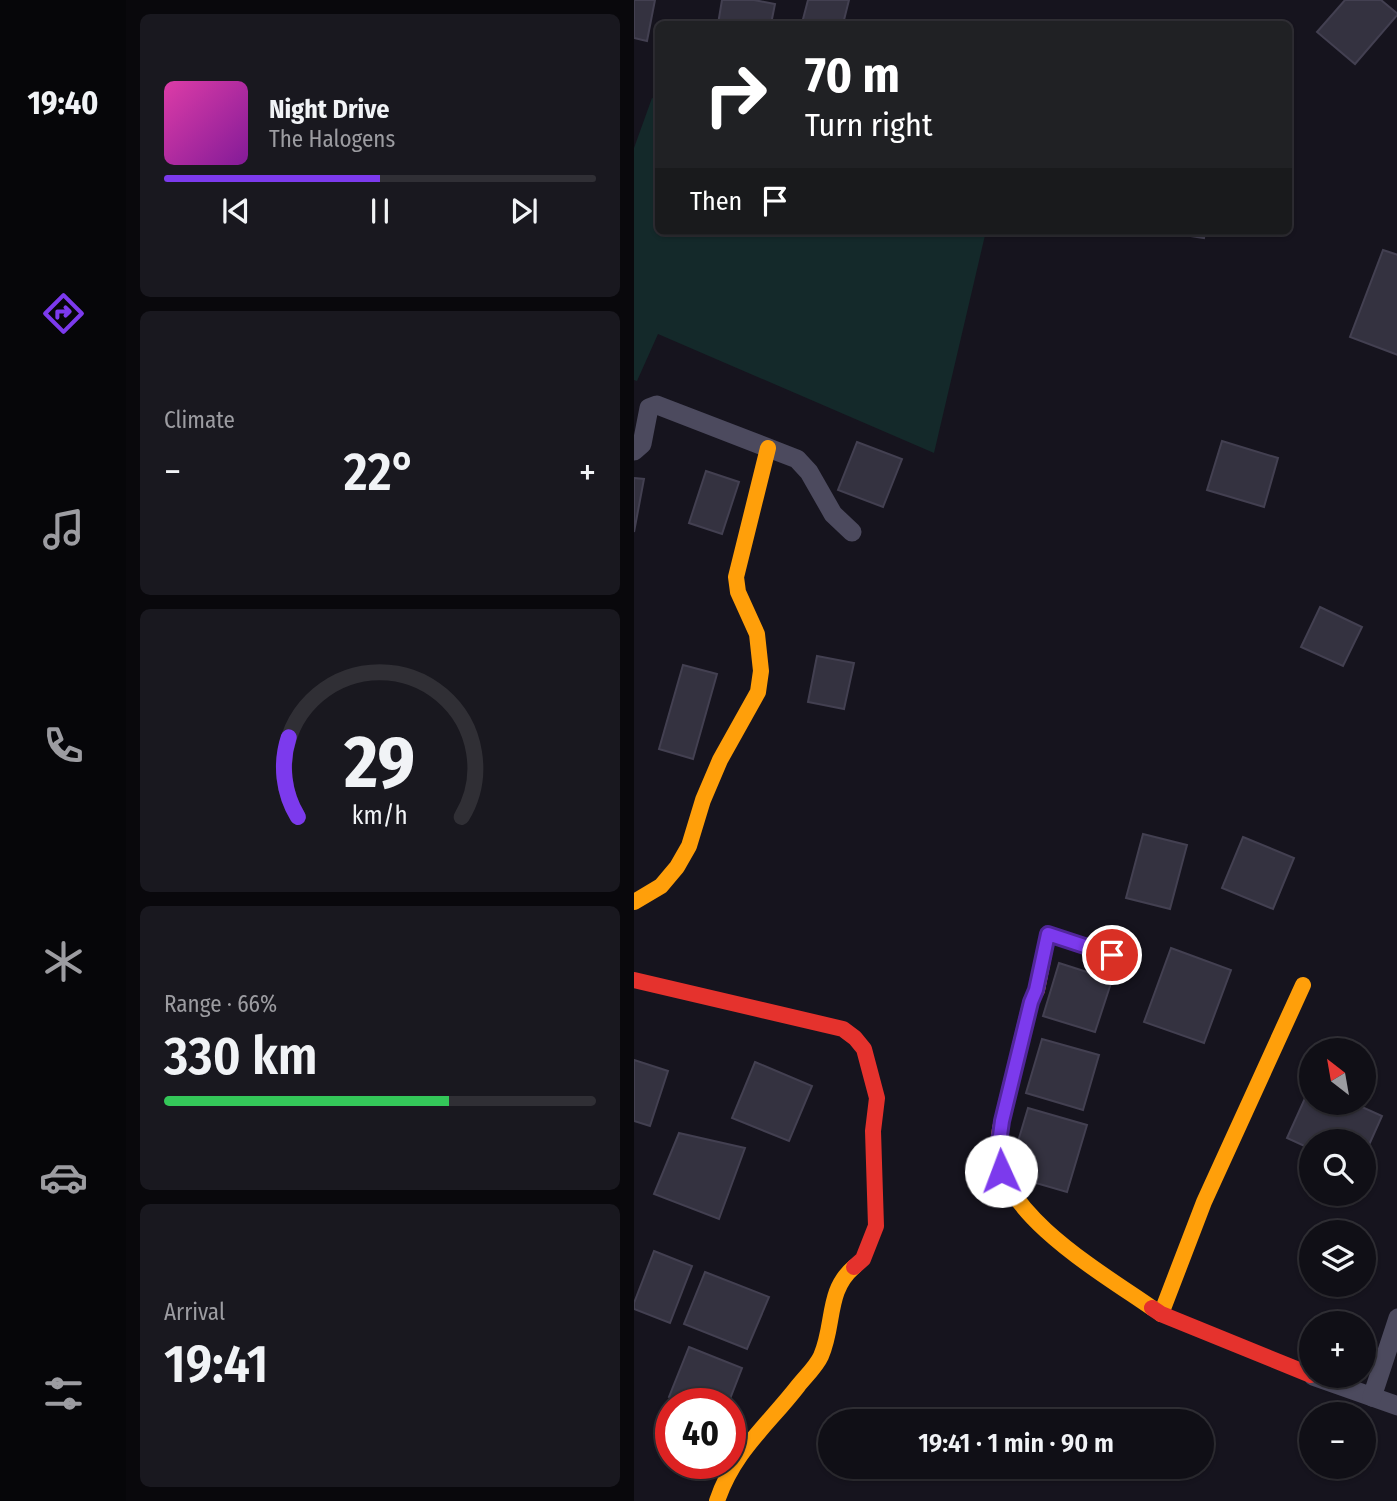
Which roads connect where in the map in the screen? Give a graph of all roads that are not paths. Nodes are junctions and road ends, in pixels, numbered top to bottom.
1 (769, 448) junction
2 (634, 451) edge
3 (852, 532) dead end
4 (634, 902) edge
5 (1112, 955) dead end
6 (634, 980) edge
7 (1303, 985) dead end
8 (1161, 1314) junction
9 (1398, 1318) edge
10 (1299, 1370) edge
11 (1347, 1388) edge
12 (1372, 1397) junction
13 (1398, 1406) edge
14 (717, 1501) edge

1 - 2 street
1 - 3 street
1 - 4 street
5 - 8 street
6 - 14 street
7 - 8 street
8 - 10 street
9 - 12 street
11 - 12 street
12 - 13 street

